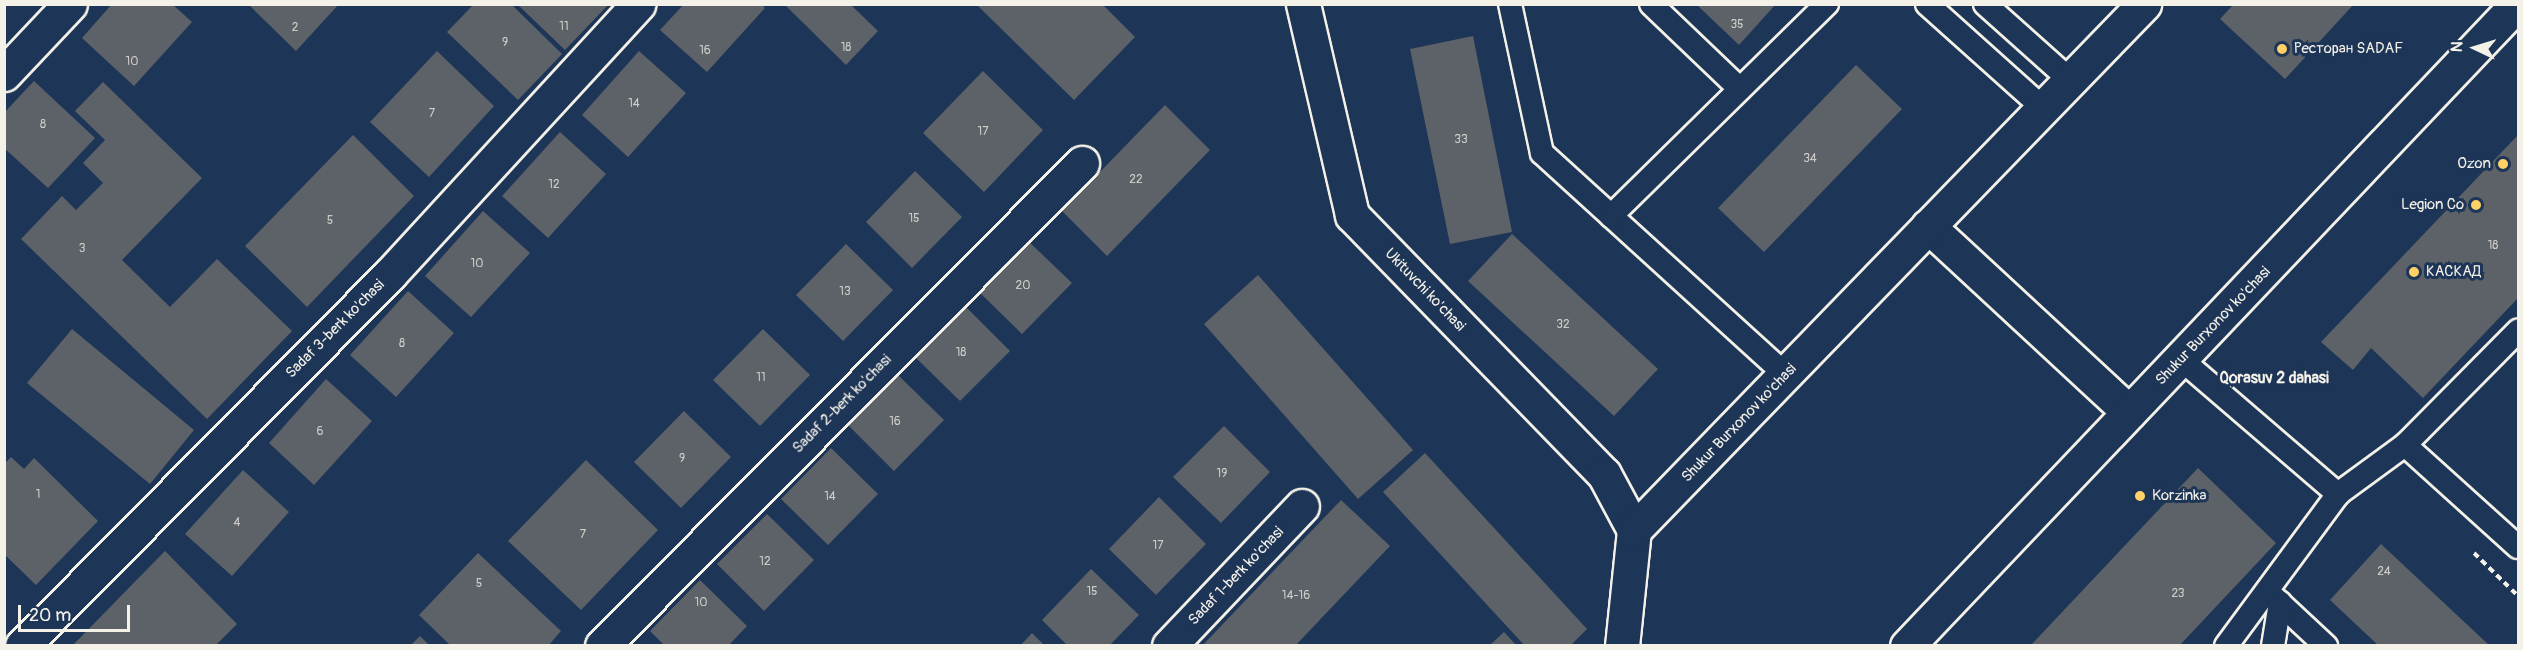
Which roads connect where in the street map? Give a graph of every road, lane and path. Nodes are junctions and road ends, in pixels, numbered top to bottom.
1 (70, 4) edge
2 (638, 4) edge
3 (1303, 4) edge
4 (1510, 4) edge
5 (1651, 4) edge
6 (1827, 4) edge
7 (1927, 4) edge
8 (1985, 4) edge
9 (2144, 4) edge
10 (2517, 4) edge
11 (4, 74) edge
12 (2070, 80) junction
13 (1740, 89) junction
14 (2043, 108) junction
15 (1082, 164) dead end
16 (1611, 216) junction
17 (1928, 226) junction
18 (2518, 331) edge
19 (2182, 360) junction
20 (1786, 375) junction
21 (2129, 412) junction
22 (2405, 445) junction
23 (2338, 494) junction
24 (1302, 506) dead end
25 (1634, 530) junction
26 (2518, 547) edge
27 (2273, 597) junction
28 (22, 645) edge
29 (602, 645) edge
30 (1169, 645) edge
31 (1622, 645) edge
32 (1907, 645) edge
33 (2226, 645) edge
34 (2273, 645) edge
35 (2326, 645) edge

1 - 11 street
2 - 28 street, Sadaf 3-berk ko'chasi
3 - 25 street, Ukituvchi ko'chasi
4 - 16 lane
5 - 13 lane
6 - 13 lane
7 - 14 lane
8 - 12 lane
9 - 12 street, Shukur Burxonov ko'chasi
10 - 19 street, Shukur Burxonov ko'chasi
12 - 14 street, Shukur Burxonov ko'chasi
13 - 16 lane
14 - 17 street, Shukur Burxonov ko'chasi
15 - 29 street, Sadaf 2-berk ko'chasi
16 - 20 lane
17 - 20 street, Shukur Burxonov ko'chasi
17 - 21 street
18 - 22 lane
19 - 21 street, Shukur Burxonov ko'chasi
19 - 23 lane
20 - 25 street, Shukur Burxonov ko'chasi
21 - 32 street, Shukur Burxonov ko'chasi
22 - 23 lane
22 - 26 lane
23 - 27 lane
24 - 30 street, Sadaf 1-berk ko'chasi
25 - 31 street
27 - 33 lane
27 - 34 lane
27 - 35 lane

